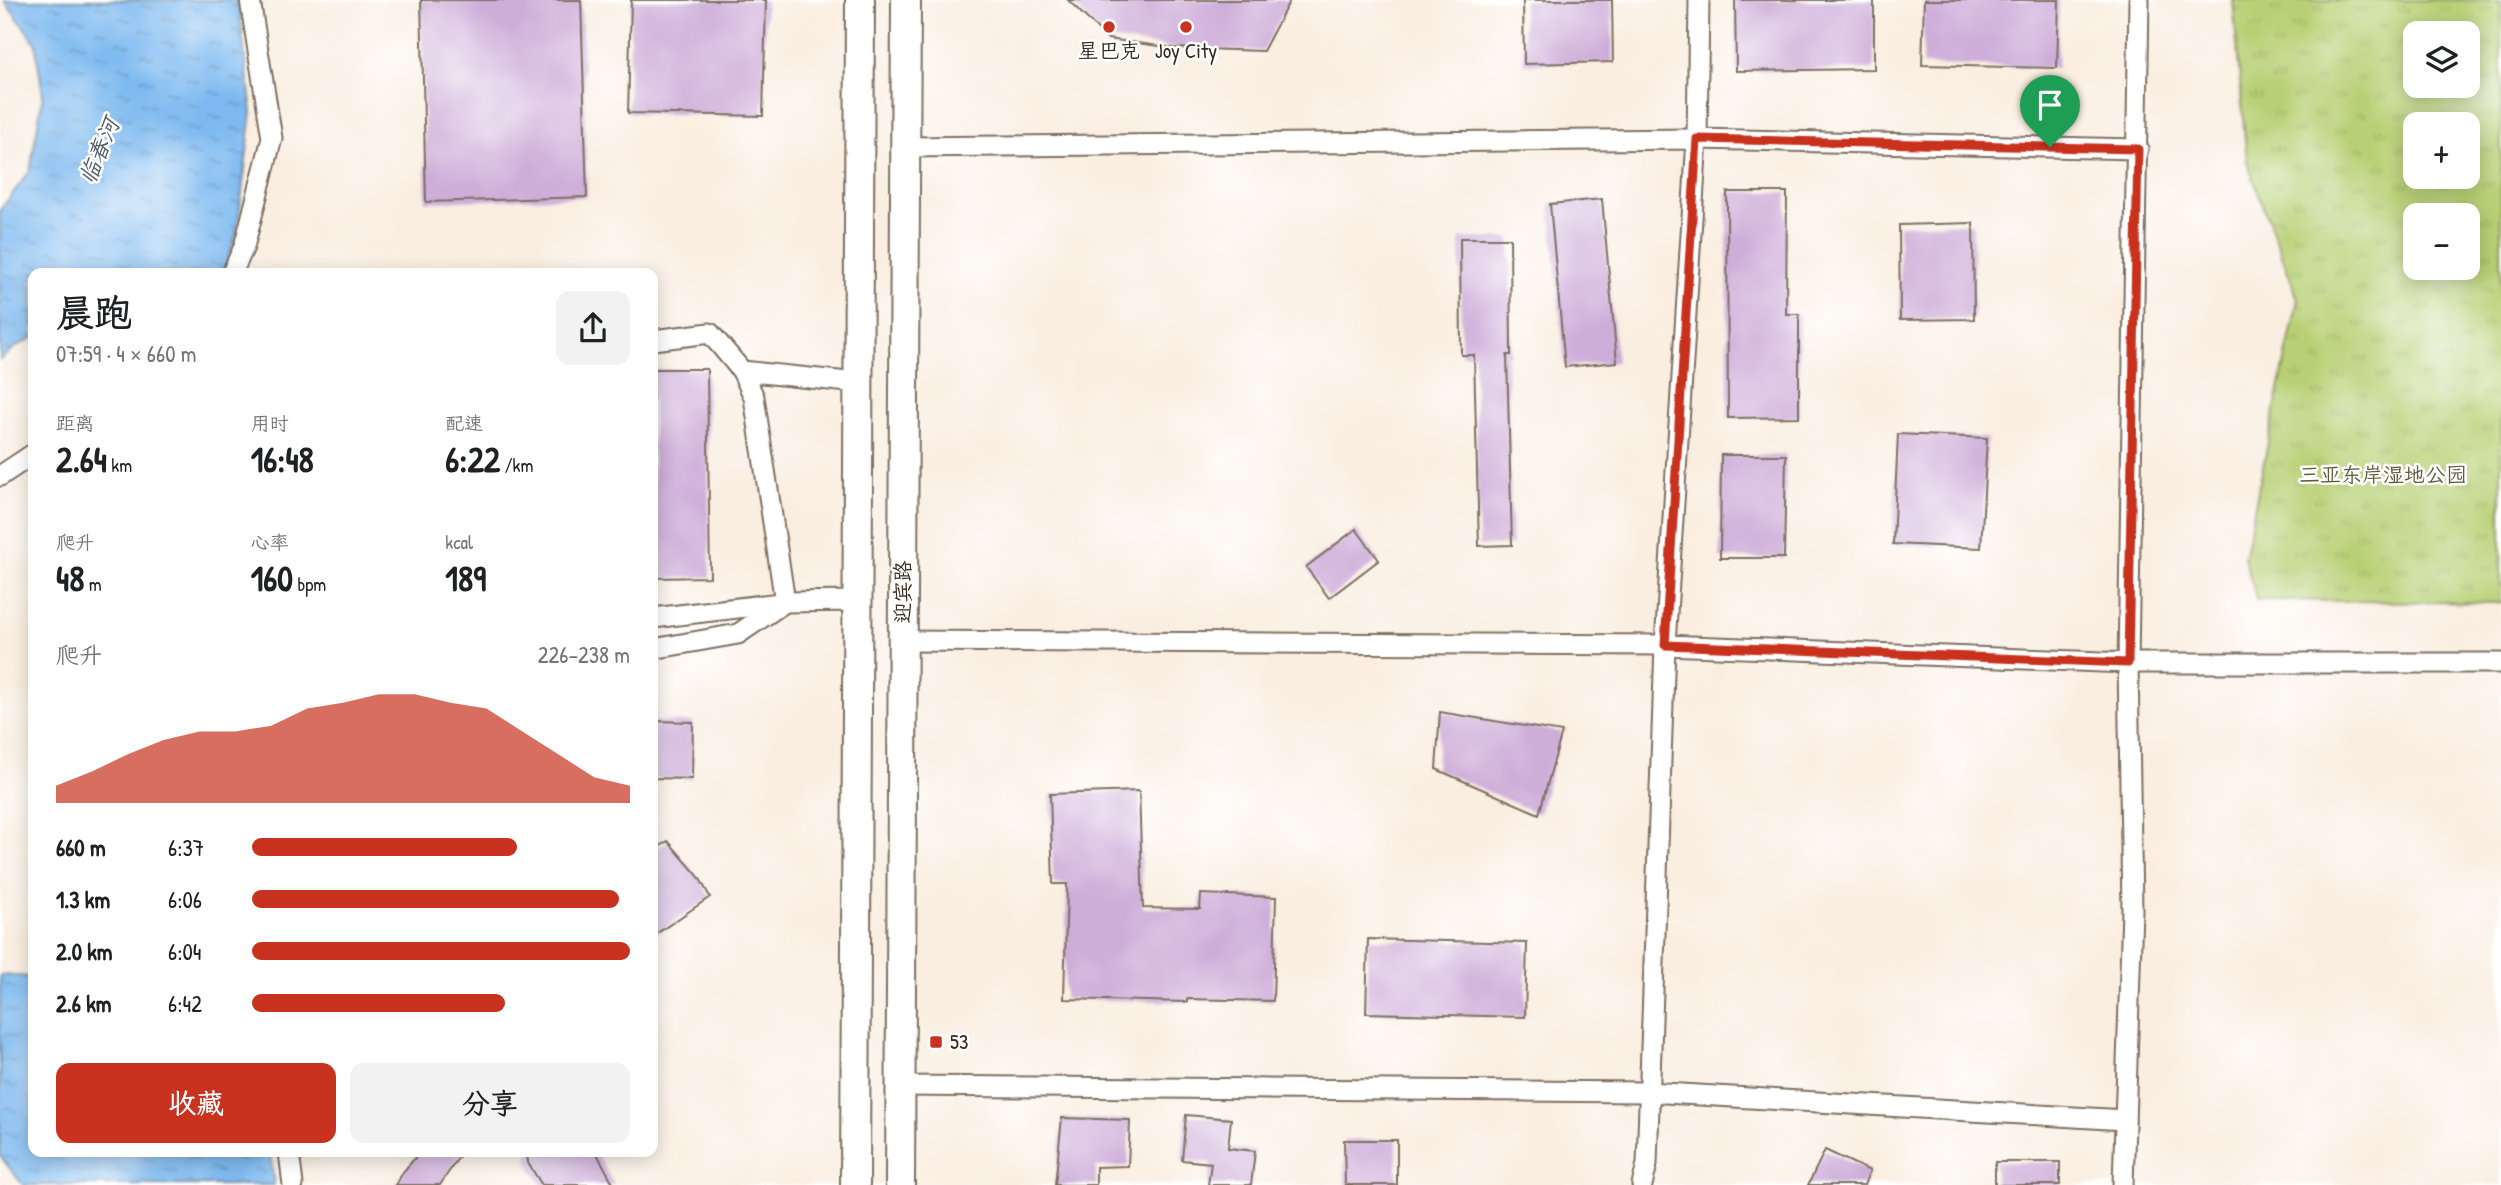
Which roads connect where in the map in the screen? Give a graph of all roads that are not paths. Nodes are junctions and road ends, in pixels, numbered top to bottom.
1 (250, 0) edge
2 (860, 0) edge
3 (906, 0) edge
4 (1699, 0) edge
5 (2139, 0) edge
6 (1697, 139) junction
7 (905, 147) junction
8 (2138, 149) junction
9 (234, 268) edge
10 (658, 339) edge
11 (742, 371) junction
12 (858, 383) junction
13 (28, 457) edge
14 (0, 476) edge
15 (856, 601) junction
16 (785, 602) junction
17 (658, 617) edge
18 (902, 641) junction
19 (1665, 645) junction
20 (658, 648) edge
21 (2128, 663) junction
22 (2501, 663) edge
23 (900, 1086) junction
24 (1648, 1092) junction
25 (2125, 1120) junction
26 (290, 1157) edge
27 (293, 1185) edge
28 (855, 1185) edge
29 (900, 1185) edge
30 (1642, 1185) edge
31 (2123, 1185) edge

1 - 9 street
2 - 12 highway
3 - 7 highway, 迎宾路
4 - 6 street
5 - 8 street
6 - 7 street
6 - 8 street
6 - 19 street
7 - 18 highway, 迎宾路
8 - 21 street
10 - 11 street
11 - 12 street
11 - 16 street
12 - 15 highway
13 - 14 street
15 - 16 street
15 - 28 highway
16 - 17 street
16 - 20 street
18 - 19 street
18 - 23 highway, 迎宾路
19 - 21 street
19 - 24 street
21 - 22 street
21 - 25 street
23 - 24 street
23 - 29 highway, 迎宾路
24 - 25 street
24 - 30 street
25 - 31 street
26 - 27 street

